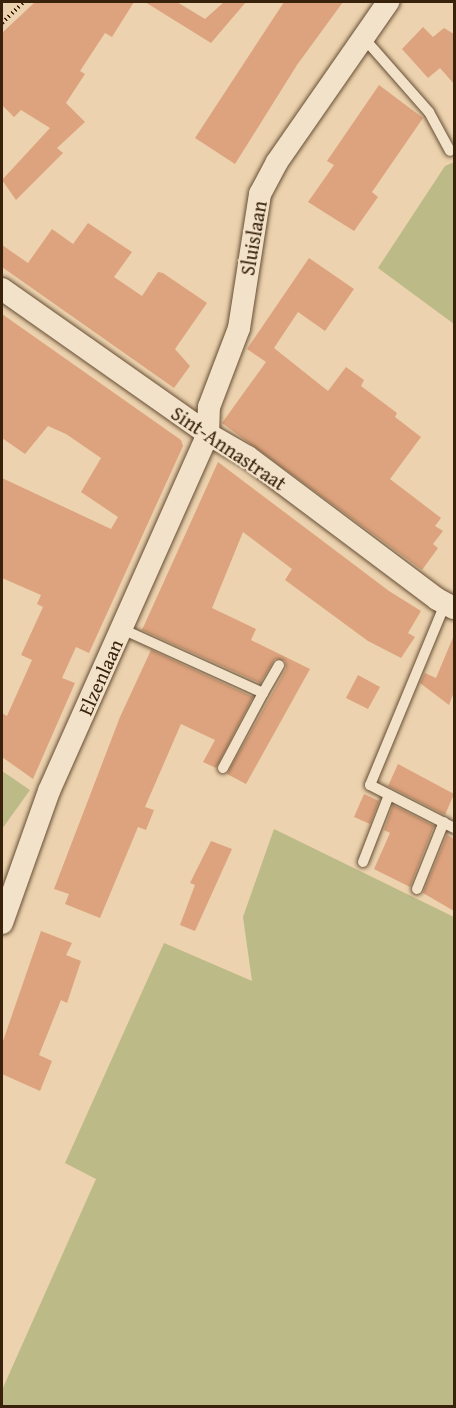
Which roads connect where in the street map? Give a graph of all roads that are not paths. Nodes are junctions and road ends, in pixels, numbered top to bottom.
1 (388, 2) edge
2 (363, 37) junction
3 (450, 151) dead end
4 (2, 289) edge
5 (208, 434) junction
6 (450, 606) edge
7 (122, 629) junction
8 (279, 665) dead end
9 (263, 693) junction
10 (223, 768) dead end
11 (389, 795) junction
12 (449, 825) edge
13 (363, 862) dead end
14 (417, 889) dead end
15 (2, 923) edge

1 - 2 street, Sluislaan
2 - 3 lane
2 - 5 street, Sluislaan
4 - 5 street, Sint-Annastraat
5 - 6 street, Sint-Annastraat
5 - 7 street, Elzenlaan
6 - 11 lane
7 - 9 lane
7 - 15 street, Elzenlaan
8 - 9 lane
9 - 10 lane
11 - 12 lane
11 - 13 lane
12 - 14 lane

